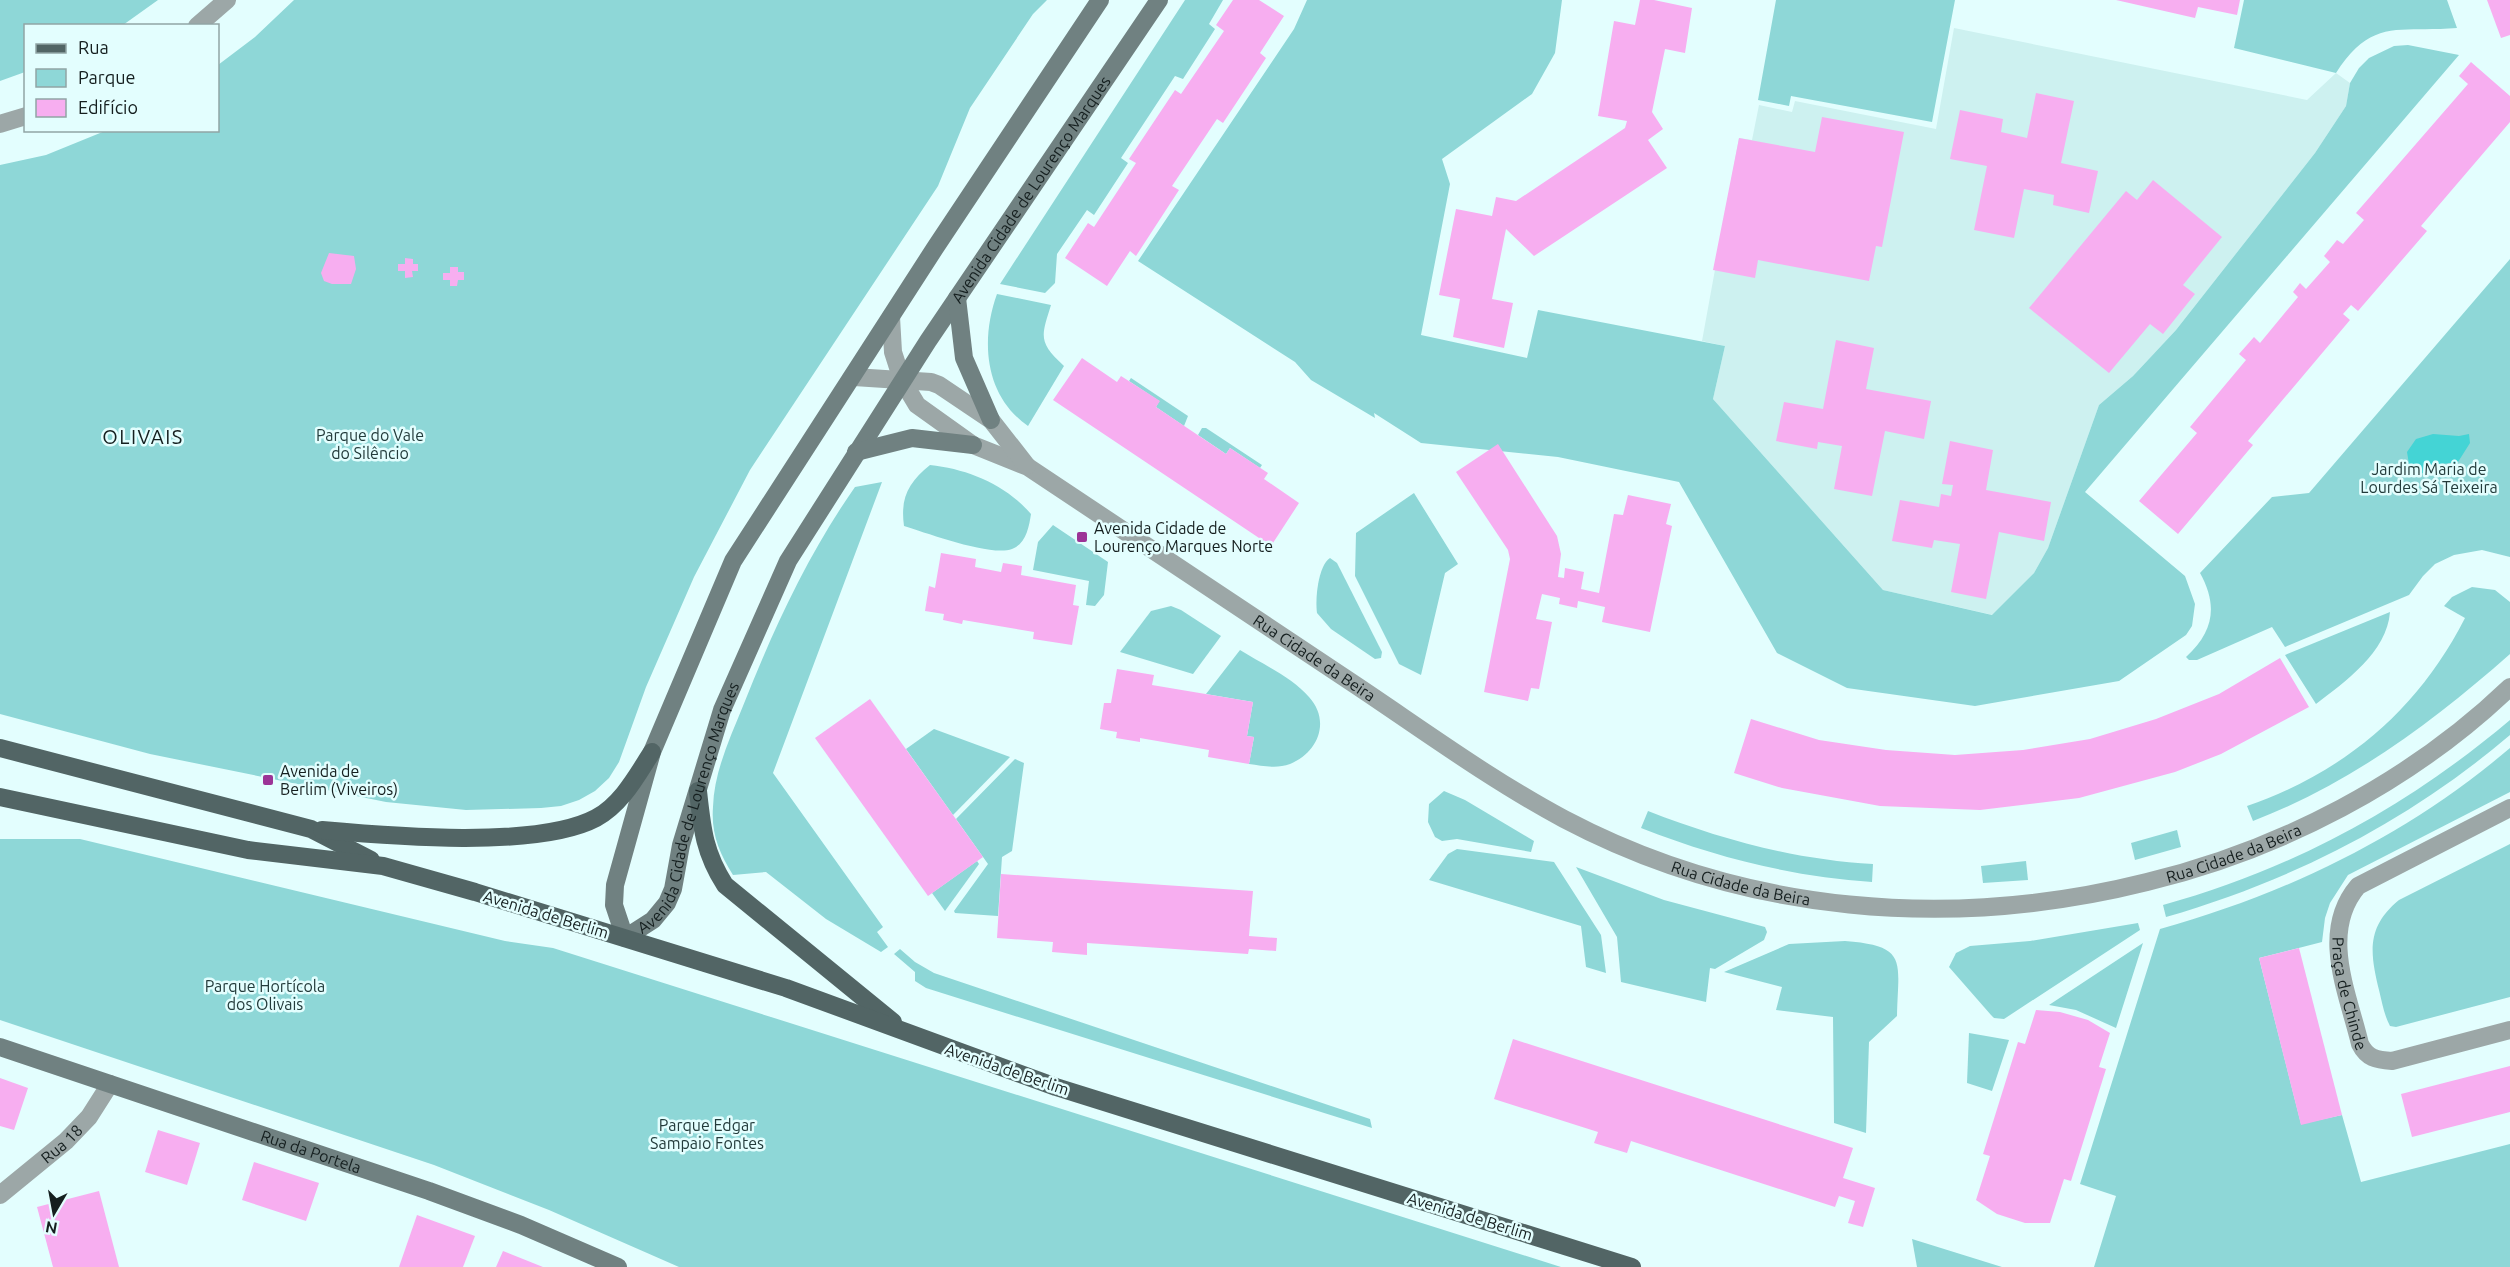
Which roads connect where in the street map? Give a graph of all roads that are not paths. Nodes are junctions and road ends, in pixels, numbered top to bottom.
1 (227, 0) edge
2 (1100, 0) edge
3 (1159, 0) edge
4 (199, 24) edge
5 (24, 117) edge
6 (0, 124) edge
7 (957, 298) junction
8 (891, 317) junction
9 (854, 377) junction
10 (902, 380) junction
11 (991, 420) junction
12 (973, 445) junction
13 (856, 452) junction
14 (1028, 467) junction
15 (2510, 687) edge
16 (0, 748) edge
17 (652, 752) junction
18 (698, 791) junction
19 (0, 797) edge
20 (2510, 808) edge
21 (311, 829) junction
22 (383, 866) junction
23 (625, 938) junction
24 (2510, 1030) edge
25 (906, 1033) junction
26 (0, 1047) edge
27 (110, 1084) junction
28 (0, 1195) edge
29 (618, 1267) edge
30 (1632, 1267) edge

1 - 4 street
2 - 8 street, Avenida Cidade de Lourenço Marques
3 - 7 street, Avenida Cidade de Lourenço Marques
5 - 6 street
7 - 10 street, Avenida Cidade de Lourenço Marques
7 - 11 street
8 - 9 street, Avenida Cidade de Lourenço Marques
8 - 10 street
9 - 10 street, Rua Cidade da Beira
9 - 17 street, Avenida Cidade de Lourenço Marques
10 - 11 street, Rua Cidade da Beira
10 - 12 street
10 - 13 street, Avenida Cidade de Lourenço Marques
11 - 14 street, Rua Cidade da Beira
12 - 13 street
12 - 14 street, Rua Cidade da Beira
13 - 18 street, Avenida Cidade de Lourenço Marques
14 - 15 street, Rua Cidade da Beira
16 - 21 main road, Avenida de Berlim
17 - 21 main road
17 - 23 street, Avenida Cidade de Lourenço Marques
18 - 23 street, Avenida Cidade de Lourenço Marques
18 - 25 main road
19 - 22 main road, Avenida de Berlim
20 - 24 street, Praça de Chinde
21 - 22 main road, Avenida de Berlim
22 - 23 main road, Avenida de Berlim
23 - 25 main road, Avenida de Berlim
25 - 30 main road, Avenida de Berlim
26 - 27 street, Rua da Portela
27 - 28 street, Rua 18
27 - 29 street, Rua da Portela

